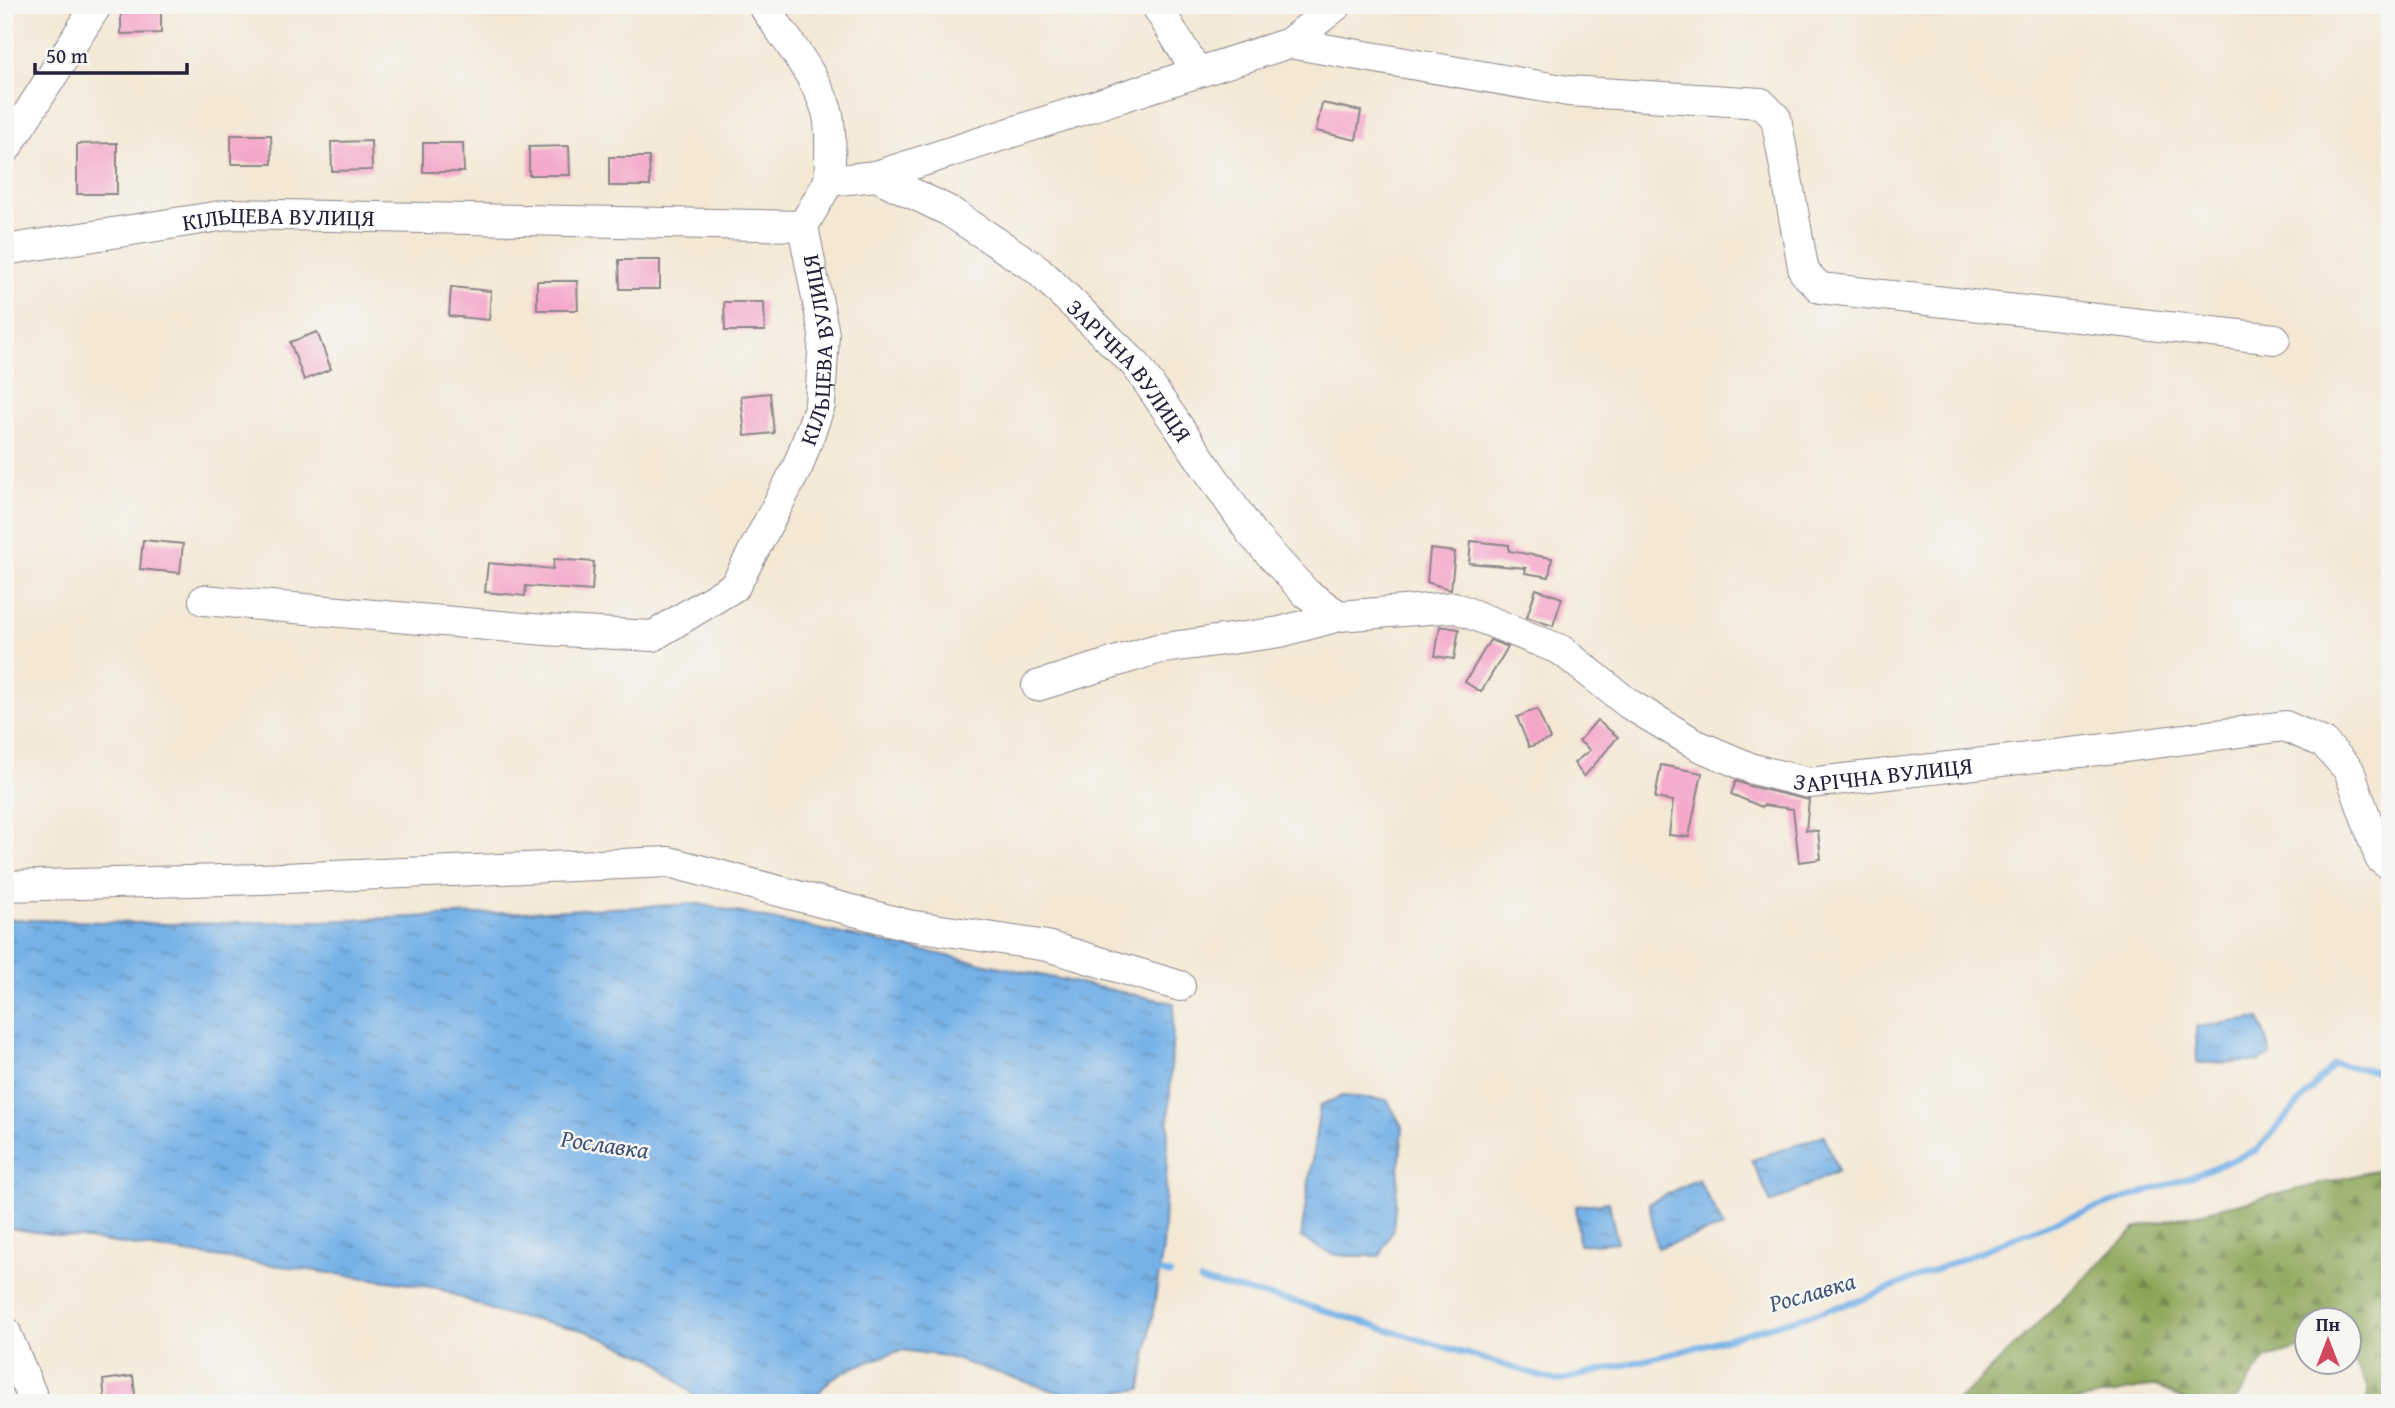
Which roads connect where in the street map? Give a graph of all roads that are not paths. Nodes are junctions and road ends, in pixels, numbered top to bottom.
1 (97, 5) edge
2 (763, 5) edge
3 (1156, 5) edge
4 (1337, 5) edge
5 (1289, 43) junction
6 (1197, 72) junction
7 (5, 150) edge
8 (876, 176) junction
9 (829, 181) junction
10 (803, 226) junction
11 (5, 250) edge
12 (2275, 339) dead end
13 (204, 600) dead end
14 (1339, 616) junction
15 (1037, 686) dead end
16 (2390, 866) edge
17 (5, 886) edge
18 (1180, 986) dead end
19 (5, 1331) edge
20 (35, 1403) edge

1 - 7 street
2 - 9 street
3 - 6 street
4 - 5 street
5 - 6 street
5 - 12 street
6 - 8 street
8 - 9 street
8 - 14 street, ЗАРІЧНА ВУЛИЦЯ
9 - 10 street
10 - 11 street, КІЛЬЦЕВА ВУЛИЦЯ
10 - 13 street, КІЛЬЦЕВА ВУЛИЦЯ
14 - 15 street, ЗАРІЧНА ВУЛИЦЯ
14 - 16 street, ЗАРІЧНА ВУЛИЦЯ
17 - 18 street
19 - 20 street

